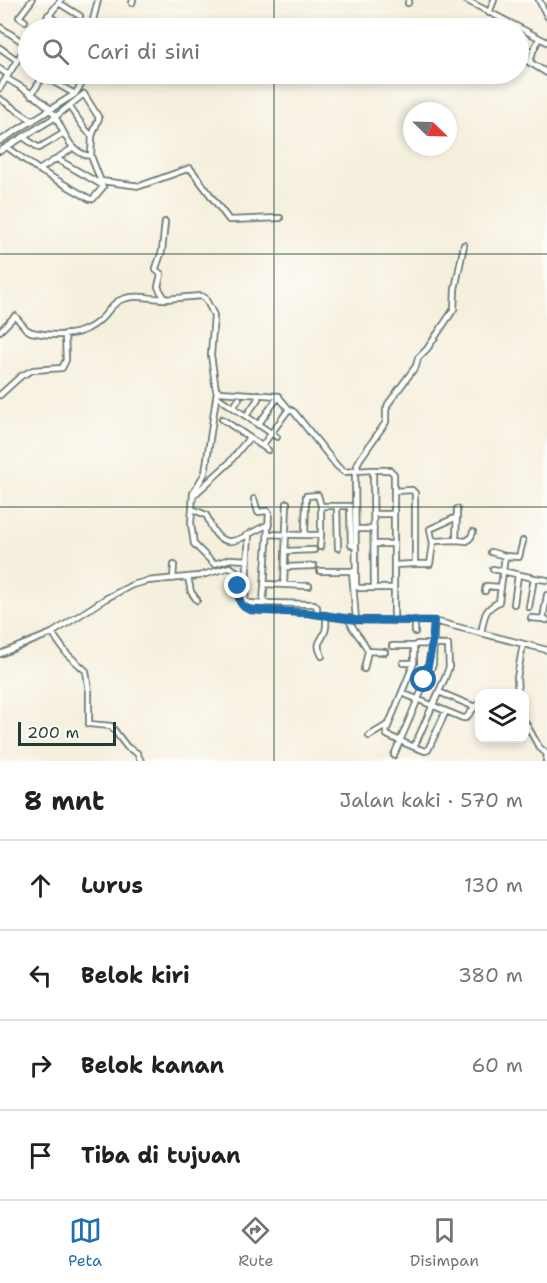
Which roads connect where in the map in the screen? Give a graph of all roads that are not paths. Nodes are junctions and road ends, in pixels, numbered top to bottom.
1 (32, 0) edge
2 (98, 0) edge
3 (466, 0) edge
4 (494, 0) edge
5 (539, 0) edge
6 (60, 1) edge
7 (489, 13) junction
8 (48, 15) junction
9 (80, 16) dead end
10 (547, 16) edge
11 (20, 18) edge
12 (46, 18) edge
13 (52, 18) edge
14 (94, 18) edge
15 (499, 18) edge
16 (0, 27) edge
17 (529, 34) edge
18 (18, 38) edge
19 (539, 39) junction
20 (547, 42) edge
21 (0, 48) edge
22 (17, 60) joint
23 (530, 63) joint
24 (0, 69) edge
25 (547, 73) edge
26 (7, 76) junction
27 (38, 84) edge
28 (59, 84) edge
29 (82, 84) edge
30 (0, 88) edge
31 (91, 89) dead end
32 (31, 94) junction
33 (75, 94) junction
34 (84, 94) junction
35 (0, 99) edge
36 (69, 106) junction
37 (53, 114) junction
38 (33, 121) junction
39 (64, 132) junction
40 (92, 136) junction
41 (23, 137) junction
42 (0, 141) edge
43 (7, 147) junction
44 (73, 148) junction
45 (0, 151) edge
46 (91, 156) junction
47 (57, 159) junction
48 (39, 170) junction
49 (101, 183) junction
50 (280, 218) dead end
51 (165, 222) dead end
52 (464, 245) dead end
53 (165, 299) junction
54 (0, 331) edge
55 (65, 334) junction
56 (217, 391) junction
57 (258, 394) junction
58 (0, 395) edge
59 (279, 396) junction
60 (219, 398) dead end
61 (239, 399) dead end
62 (233, 407) junction
63 (289, 409) junction
64 (246, 416) junction
65 (222, 419) dead end
66 (258, 425) junction
67 (271, 434) junction
68 (277, 437) dead end
69 (249, 438) junction
70 (262, 446) junction
71 (268, 450) dead end
72 (373, 470) junction
73 (356, 471) junction
74 (394, 491) junction
75 (192, 497) junction
76 (254, 499) dead end
77 (287, 503) dead end
78 (321, 506) junction
79 (337, 506) junction
80 (192, 509) junction
81 (457, 509) dead end
82 (374, 514) junction
83 (394, 514) junction
84 (457, 517) junction
85 (269, 524) junction
86 (356, 529) junction
87 (374, 529) junction
88 (472, 532) dead end
89 (249, 534) junction
90 (268, 534) junction
91 (286, 535) junction
92 (305, 535) junction
93 (321, 535) junction
94 (456, 540) junction
95 (523, 542) dead end
96 (374, 544) junction
97 (394, 544) junction
98 (433, 544) junction
99 (320, 547) dead end
100 (356, 547) junction
101 (338, 548) dead end
102 (314, 550) dead end
103 (285, 551) junction
104 (491, 552) dead end
105 (505, 556) junction
106 (248, 560) junction
107 (214, 564) junction
108 (415, 564) junction
109 (174, 565) dead end
110 (394, 565) junction
111 (314, 566) dead end
112 (285, 567) junction
113 (493, 569) dead end
114 (217, 570) junction
115 (321, 571) dead end
116 (503, 572) junction
117 (518, 575) junction
118 (188, 577) junction
119 (534, 578) junction
120 (173, 579) junction
121 (547, 580) edge
122 (265, 584) junction
123 (284, 584) junction
124 (309, 586) dead end
125 (500, 587) junction
126 (374, 588) junction
127 (394, 588) junction
128 (485, 591) dead end
129 (547, 595) edge
130 (196, 600) dead end
131 (263, 603) junction
132 (514, 604) dead end
133 (529, 607) dead end
134 (263, 611) junction
135 (317, 614) junction
136 (326, 615) junction
137 (349, 618) junction
138 (531, 618) dead end
139 (356, 620) junction
140 (394, 620) junction
141 (415, 620) junction
142 (545, 620) edge
143 (434, 621) junction
144 (415, 632) dead end
145 (52, 633) junction
146 (482, 633) junction
147 (433, 643) junction
148 (523, 644) junction
149 (392, 646) dead end
150 (414, 646) junction
151 (547, 650) edge
152 (368, 651) junction
153 (385, 652) dead end
154 (0, 654) edge
155 (322, 656) dead end
156 (403, 663) dead end
157 (414, 663) junction
158 (364, 669) dead end
159 (518, 689) edge
160 (439, 692) junction
161 (402, 693) junction
162 (418, 700) junction
163 (433, 706) junction
164 (475, 707) joint
165 (446, 711) junction
166 (389, 724) junction
167 (529, 728) edge
168 (369, 736) dead end
169 (400, 741) junction
170 (414, 747) junction
171 (394, 755) dead end
172 (141, 761) edge
173 (546, 761) edge

1 - 11 street
2 - 14 street
3 - 7 street
4 - 7 street
5 - 10 street
6 - 8 street
6 - 9 street
7 - 15 street
8 - 12 street
8 - 13 street
16 - 18 street
17 - 19 street
19 - 20 street
19 - 23 street
21 - 22 street
22 - 26 street
23 - 25 street
24 - 26 street
26 - 30 street
26 - 32 street
27 - 32 street
28 - 33 street
29 - 33 street
31 - 34 street
32 - 37 street
33 - 37 street
34 - 36 street
34 - 40 street
35 - 38 street
36 - 37 street
36 - 40 street
37 - 38 street
37 - 39 street
37 - 41 street
38 - 42 street
39 - 41 street
39 - 44 street
40 - 46 street
41 - 43 street
43 - 45 street
43 - 48 street
44 - 46 street
44 - 47 street
46 - 49 street
47 - 48 street
47 - 49 street
48 - 49 street
49 - 50 street
51 - 53 street
52 - 73 street
53 - 55 street
53 - 56 street
54 - 55 street
55 - 58 street
56 - 57 street
56 - 75 street
57 - 59 street
57 - 64 street
59 - 63 street
59 - 66 street
60 - 62 street
61 - 62 street
62 - 64 street
63 - 67 street
63 - 73 street
64 - 66 street
65 - 69 street
66 - 67 street
67 - 68 street
67 - 70 street
69 - 70 street
69 - 75 street
70 - 71 street
72 - 73 street
72 - 74 street
72 - 82 street
73 - 86 street
74 - 83 street
74 - 108 street
75 - 80 street
76 - 85 street
77 - 91 street
78 - 79 street
78 - 92 street
78 - 93 street
79 - 100 street
79 - 101 street
80 - 89 street
80 - 107 street
81 - 84 street
82 - 83 street
82 - 87 street
83 - 97 street
84 - 94 street
84 - 98 street
85 - 89 street
85 - 90 street
86 - 87 street
86 - 100 street
87 - 96 street
88 - 94 street
89 - 106 street
90 - 91 street
90 - 122 street
91 - 92 street
91 - 103 street
92 - 93 street
93 - 99 street
94 - 98 street
95 - 105 street
96 - 97 street
96 - 126 street
97 - 110 street
98 - 108 street
100 - 126 street
102 - 103 street
103 - 112 street
104 - 105 street
105 - 116 street
106 - 107 street
106 - 131 street
107 - 114 street
108 - 110 street
109 - 120 street
110 - 127 street
111 - 112 street
112 - 123 street
113 - 116 street
114 - 118 street
114 - 134 street
115 - 139 street
116 - 117 street
116 - 125 street
117 - 119 street
117 - 132 street
118 - 120 street
118 - 130 street
119 - 121 street
119 - 133 street
120 - 145 street
122 - 123 street
122 - 131 street
123 - 124 street
125 - 128 street
125 - 146 street
126 - 127 street
127 - 140 street
129 - 142 street
131 - 134 street
131 - 135 street
134 - 135 street
135 - 136 street
136 - 137 street
136 - 155 street
137 - 139 street
137 - 152 street
138 - 142 street
139 - 140 street
140 - 141 street
141 - 143 street
141 - 144 street
143 - 146 street
143 - 147 street
145 - 154 street
145 - 172 street
146 - 148 street
147 - 150 street
147 - 160 street
147 - 162 street
148 - 151 street
148 - 159 street
149 - 150 street
150 - 157 street
152 - 153 street
152 - 158 street
156 - 157 street
157 - 161 street
160 - 163 street
160 - 164 street
161 - 162 street
161 - 166 street
162 - 163 street
162 - 169 street
163 - 165 street
163 - 170 street
164 - 165 street
165 - 170 street
166 - 168 street
166 - 169 street
167 - 173 street
169 - 170 street
169 - 171 street

